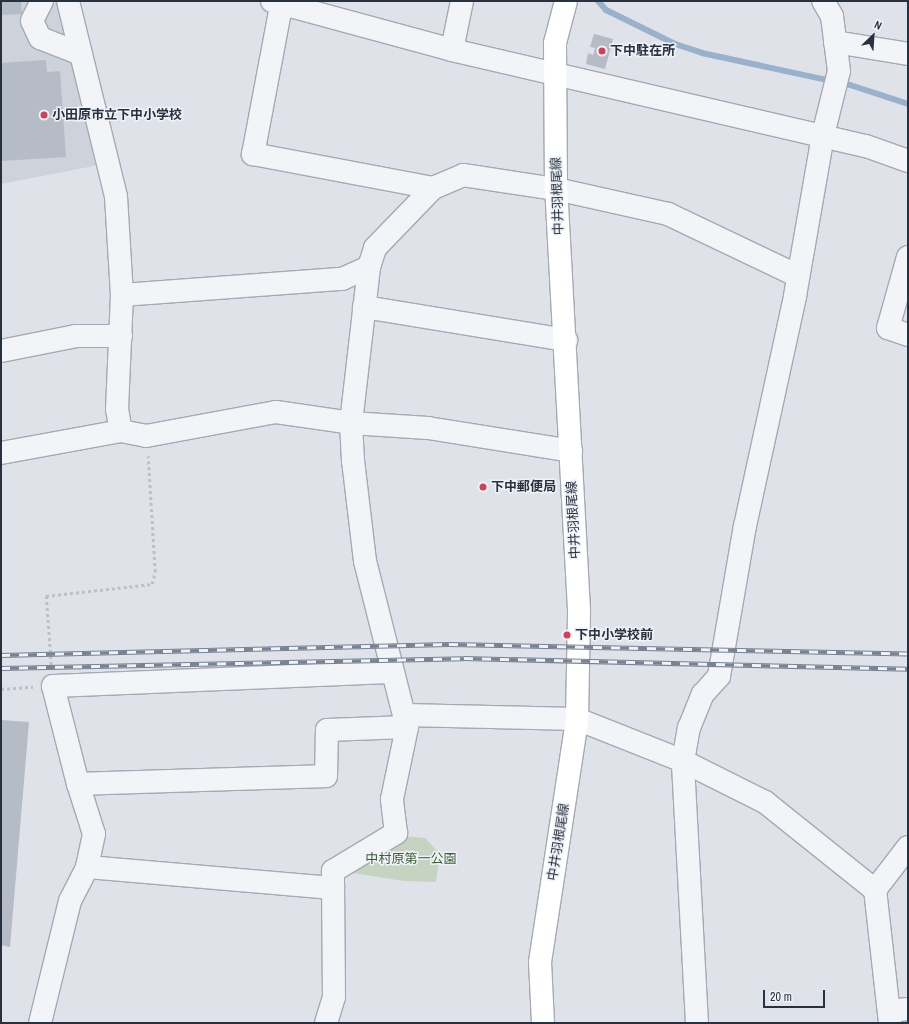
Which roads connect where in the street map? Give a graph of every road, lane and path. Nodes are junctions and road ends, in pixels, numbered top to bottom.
1 (42, 1) edge
2 (68, 1) edge
3 (462, 1) edge
4 (823, 1) edge
5 (278, 2) edge
6 (564, 8) edge
7 (835, 42) junction
8 (452, 50) junction
9 (81, 54) junction
10 (908, 54) edge
11 (556, 75) junction
12 (823, 135) junction
13 (908, 161) edge
14 (433, 188) junction
15 (556, 189) junction
16 (908, 257) edge
17 (369, 267) junction
18 (798, 276) junction
19 (122, 295) junction
20 (364, 307) junction
21 (908, 335) edge
22 (121, 336) junction
23 (566, 340) junction
24 (1, 351) edge
25 (351, 423) junction
26 (121, 431) junction
27 (146, 436) junction
28 (570, 451) junction
29 (1, 453) edge
30 (391, 672) junction
31 (53, 686) junction
32 (1, 689) edge
33 (577, 719) junction
34 (406, 721) junction
35 (683, 761) junction
36 (78, 784) junction
37 (908, 847) edge
38 (87, 866) junction
39 (332, 888) junction
40 (875, 890) junction
41 (896, 1014) edge
42 (40, 1023) edge
43 (326, 1023) edge
44 (543, 1023) edge
45 (697, 1023) edge

1 - 9 street
2 - 9 street
3 - 8 street
4 - 7 street
5 - 8 street
5 - 14 street
6 - 11 main road, 中井羽根尾線
7 - 10 street
7 - 12 street
8 - 11 street
9 - 19 street
11 - 12 street
11 - 15 main road, 中井羽根尾線
12 - 13 street
12 - 18 street
14 - 15 street
14 - 17 street
15 - 18 street
15 - 23 main road, 中井羽根尾線
16 - 21 street
17 - 19 street
17 - 20 street
18 - 35 street
19 - 22 street
20 - 23 street
20 - 25 street
22 - 24 street
22 - 26 street
23 - 28 main road, 中井羽根尾線
25 - 27 street
25 - 28 street
25 - 30 street
26 - 27 street
26 - 29 street
27 - 31 path
28 - 33 main road, 中井羽根尾線
30 - 31 street
30 - 34 street
31 - 32 path
31 - 36 street
33 - 34 street
33 - 35 street
33 - 44 main road, 中井羽根尾線
34 - 36 street
34 - 39 street
35 - 40 street
35 - 45 street
36 - 38 street
37 - 40 street
38 - 39 street
38 - 42 street
39 - 43 street
40 - 41 street

